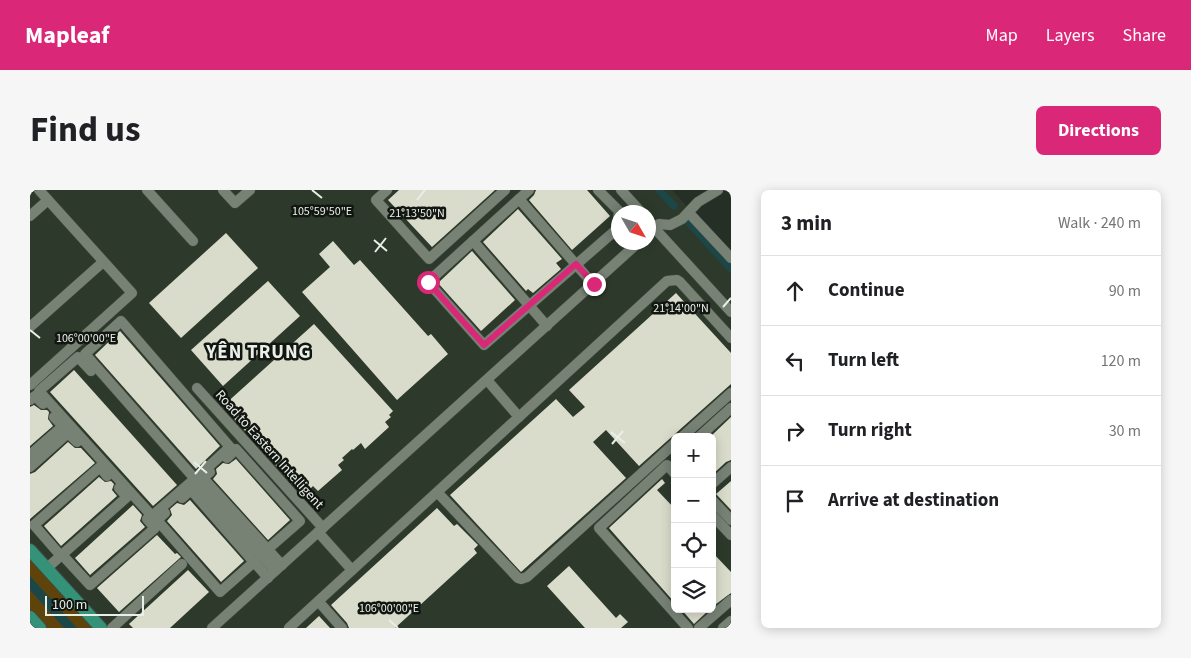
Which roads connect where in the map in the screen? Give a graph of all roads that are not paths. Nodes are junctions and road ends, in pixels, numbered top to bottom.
1 (39, 190) edge
2 (146, 190) edge
3 (223, 190) edge
4 (250, 190) edge
5 (387, 190) edge
6 (505, 190) edge
7 (529, 190) edge
8 (598, 190) edge
9 (621, 190) edge
10 (628, 190) edge
11 (718, 190) edge
12 (48, 200) junction
13 (519, 200) junction
14 (635, 205) edge
15 (641, 205) edge
16 (689, 213) junction
17 (30, 216) edge
18 (656, 226) edge
19 (656, 230) edge
20 (656, 230) edge
21 (193, 241) dead end
22 (473, 241) junction
23 (630, 250) edge
24 (731, 258) edge
25 (103, 262) junction
26 (576, 264) junction
27 (594, 284) junction
28 (731, 303) edge
29 (529, 306) junction
30 (731, 312) edge
31 (547, 326) junction
32 (30, 327) edge
33 (731, 338) edge
34 (487, 380) junction
35 (30, 384) edge
36 (197, 388) dead end
37 (731, 393) edge
38 (30, 400) edge
39 (731, 408) edge
40 (519, 416) junction
41 (686, 433) edge
42 (703, 433) edge
43 (671, 447) edge
44 (30, 455) edge
45 (30, 467) edge
46 (731, 467) edge
47 (671, 470) edge
48 (731, 475) edge
49 (716, 480) edge
50 (194, 482) junction
51 (716, 488) edge
52 (438, 493) junction
53 (716, 504) edge
54 (716, 519) edge
55 (731, 520) edge
56 (30, 522) edge
57 (320, 530) junction
58 (731, 535) edge
59 (268, 549) junction
60 (30, 550) edge
61 (63, 557) junction
62 (254, 562) junction
63 (182, 564) dead end
64 (49, 570) junction
65 (352, 570) junction
66 (275, 571) junction
67 (731, 600) edge
68 (318, 602) junction
69 (30, 617) edge
70 (731, 621) edge
71 (40, 628) edge
72 (101, 628) edge
73 (112, 628) edge
74 (212, 628) edge
75 (289, 628) edge
76 (342, 628) edge
77 (688, 628) edge
78 (699, 628) edge
79 (723, 628) edge

1 - 12 street
2 - 21 street
3 - 4 street
5 - 6 street
7 - 13 street
8 - 26 street
9 - 14 street
10 - 15 street
11 - 16 street
12 - 17 street
12 - 25 street
13 - 22 street
13 - 26 street
16 - 18 street
16 - 24 street
19 - 28 street
20 - 30 street
22 - 29 street
22 - 29 street
23 - 27 street
25 - 32 street
25 - 35 street
26 - 27 street
26 - 29 street
27 - 31 street
29 - 31 street
31 - 34 street
33 - 40 street
34 - 40 street
34 - 57 street
36 - 57 street, Road to Eastern Intelligent
37 - 41 street
38 - 44 street
39 - 42 street
40 - 52 street
43 - 52 street
45 - 56 street
46 - 49 street
47 - 77 street
48 - 51 street
50 - 50 street
50 - 50 street
50 - 66 street
52 - 65 street
53 - 55 street
54 - 58 street
57 - 65 street, Road to Eastern Intelligent
57 - 66 street
59 - 59 street
59 - 66 street
60 - 64 main road
61 - 61 street
61 - 61 street
61 - 64 street
62 - 62 street
62 - 66 street
63 - 73 street
64 - 72 main road
65 - 68 street
66 - 74 street
67 - 78 street
68 - 75 street
68 - 76 street
69 - 71 main road
70 - 79 street

